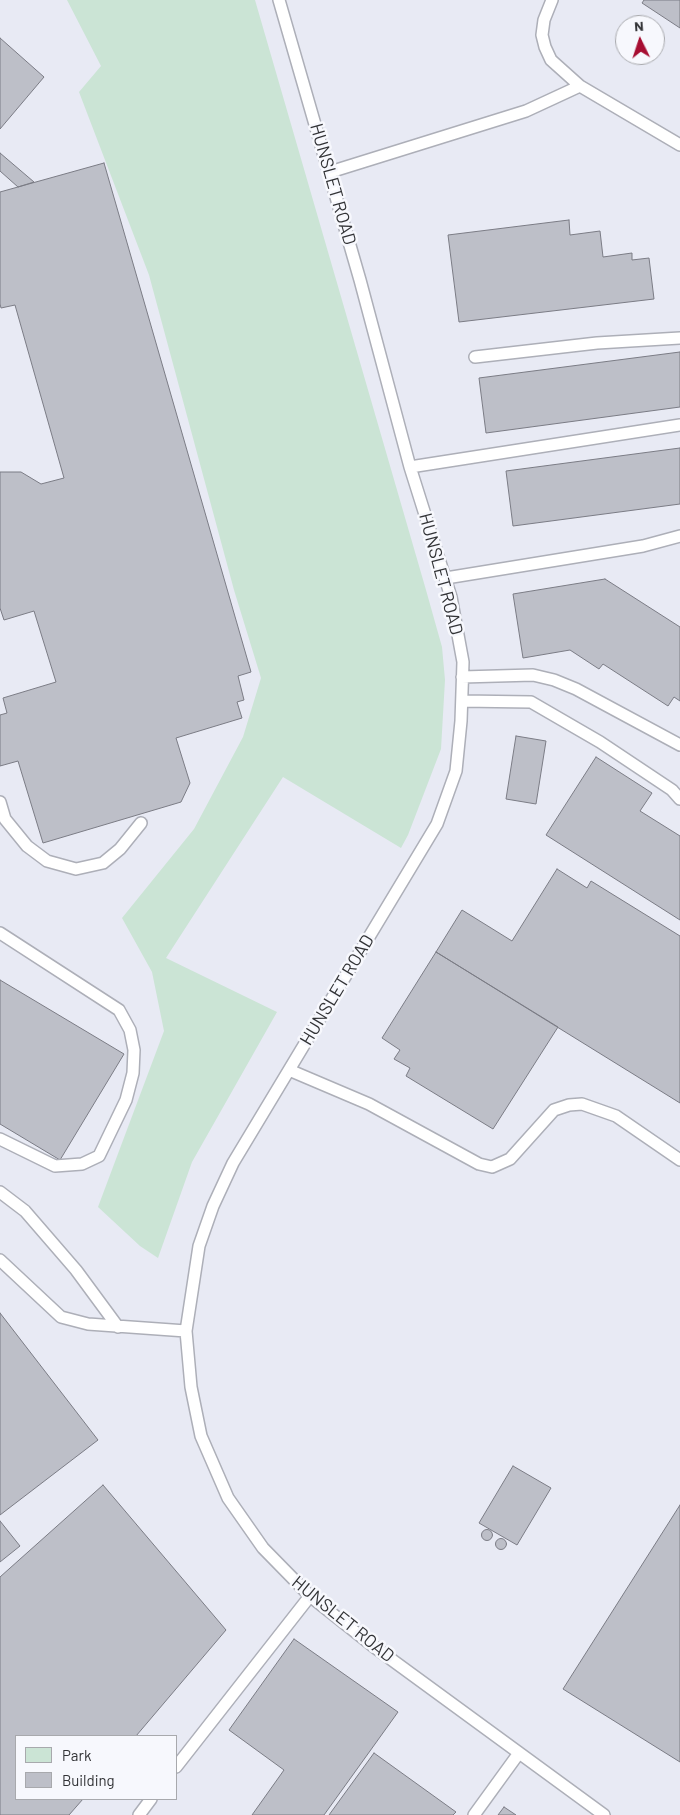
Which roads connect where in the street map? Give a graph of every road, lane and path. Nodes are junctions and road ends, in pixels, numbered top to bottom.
1 (279, 0) edge
2 (552, 0) edge
3 (580, 86) junction
4 (680, 145) edge
5 (330, 172) junction
6 (680, 338) edge
7 (475, 357) dead end
8 (680, 425) edge
9 (410, 467) junction
10 (680, 536) edge
11 (446, 578) junction
12 (462, 677) junction
13 (462, 701) junction
14 (680, 745) edge
15 (680, 798) edge
16 (0, 802) edge
17 (2, 814) edge
18 (141, 823) dead end
19 (0, 933) edge
20 (289, 1070) junction
21 (0, 1139) edge
22 (680, 1160) edge
23 (0, 1192) edge
24 (0, 1260) edge
25 (118, 1327) junction
26 (186, 1331) junction
27 (310, 1596) junction
28 (519, 1753) junction
29 (178, 1764) edge
30 (150, 1800) edge
31 (139, 1815) edge
32 (474, 1815) edge
33 (604, 1815) edge

1 - 5 lane, HUNSLET ROAD
2 - 3 lane
3 - 4 lane
3 - 5 lane
5 - 9 lane, HUNSLET ROAD
6 - 7 lane
8 - 9 lane
9 - 11 lane, HUNSLET ROAD
10 - 11 lane
11 - 12 lane, HUNSLET ROAD
12 - 13 lane, HUNSLET ROAD
12 - 14 lane
13 - 15 lane
13 - 20 lane, HUNSLET ROAD
16 - 17 lane
17 - 18 lane
19 - 21 lane
20 - 22 lane
20 - 26 lane, HUNSLET ROAD
23 - 25 lane
24 - 25 lane
25 - 26 lane
26 - 27 lane, HUNSLET ROAD
27 - 28 lane, HUNSLET ROAD
27 - 29 lane
28 - 32 lane
28 - 33 lane, HUNSLET ROAD
30 - 31 lane

